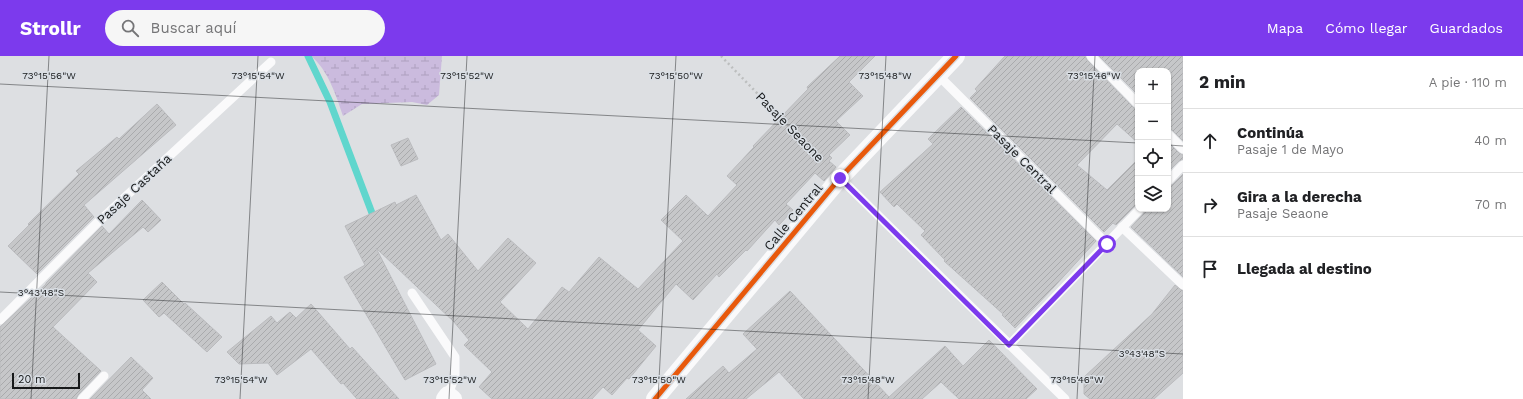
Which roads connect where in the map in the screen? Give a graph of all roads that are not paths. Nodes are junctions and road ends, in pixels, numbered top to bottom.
1 (956, 56) edge
2 (1091, 56) edge
3 (271, 62) dead end
4 (938, 75) junction
5 (1135, 101) edge
6 (1171, 137) edge
7 (1183, 149) edge
8 (1183, 165) edge
9 (840, 178) junction
10 (1171, 178) edge
11 (1137, 212) edge
12 (1122, 227) junction
13 (1107, 244) junction
14 (1183, 285) edge
15 (412, 293) dead end
16 (0, 320) edge
17 (1009, 345) junction
18 (104, 376) dead end
19 (449, 398) edge
20 (82, 399) edge
21 (655, 399) edge
22 (1065, 399) edge

1 - 4 street, Calle Central
2 - 5 lane
3 - 16 lane, Pasaje Castaña
4 - 9 street, Calle Central
4 - 13 lane, Pasaje Central
6 - 7 lane
8 - 10 lane
9 - 17 lane
9 - 21 street, Calle Central
11 - 12 lane
12 - 13 lane
12 - 14 lane
13 - 17 lane
15 - 19 lane
17 - 22 lane
18 - 20 lane

